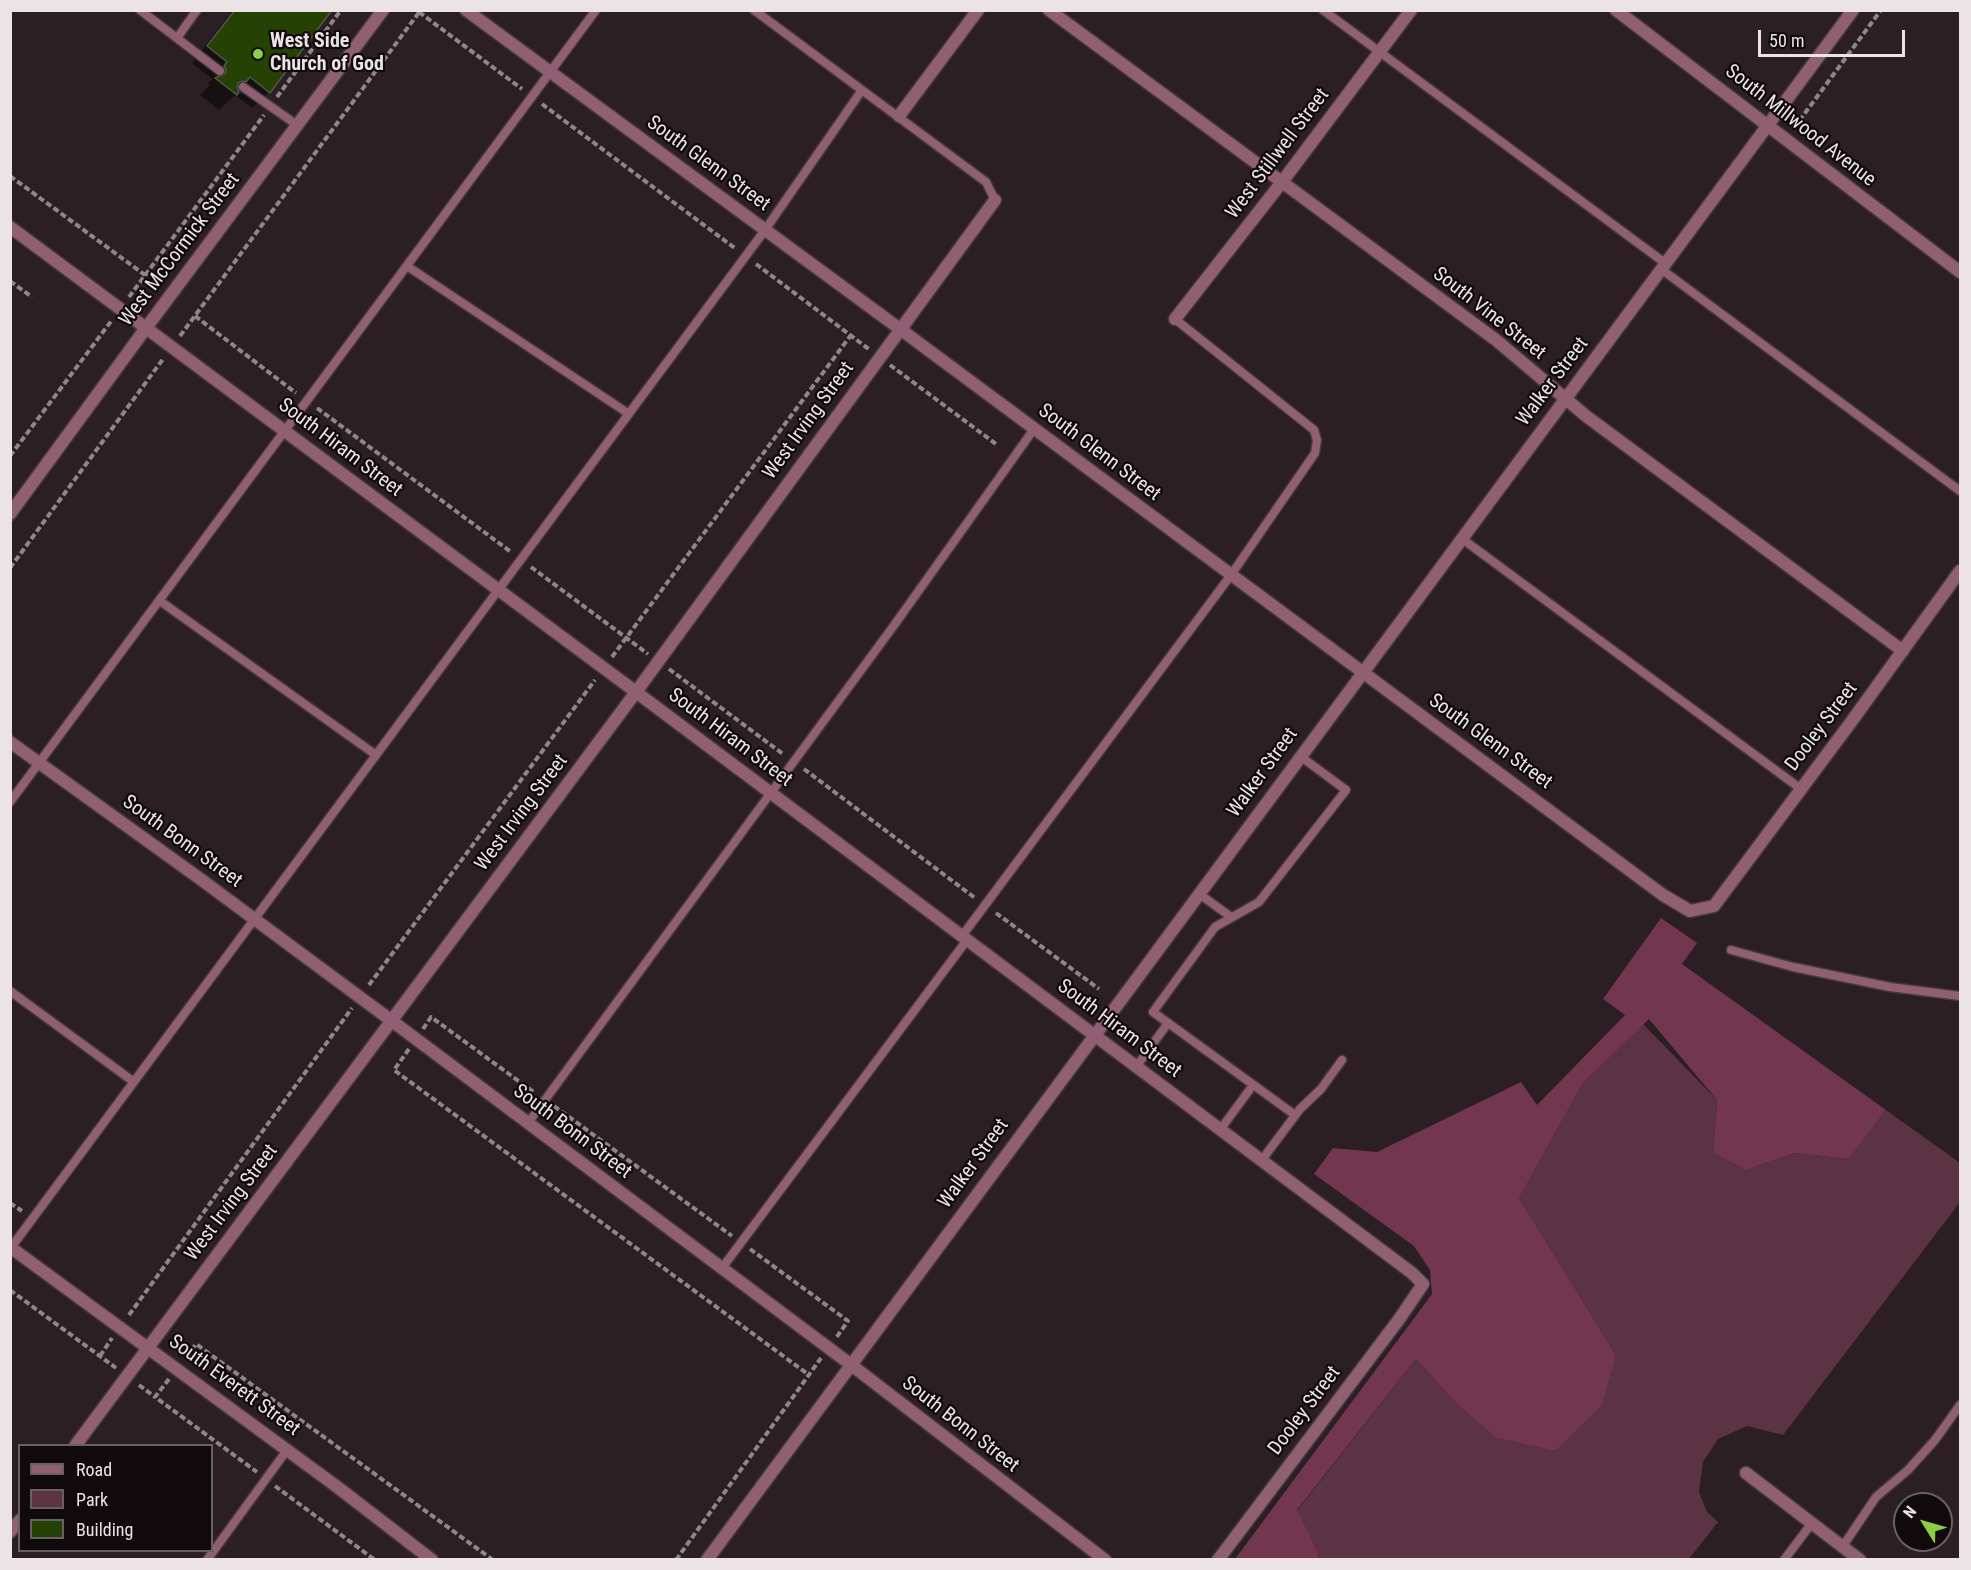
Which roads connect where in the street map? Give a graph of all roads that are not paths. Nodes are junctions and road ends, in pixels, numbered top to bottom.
1 (197, 10) edge
2 (383, 10) edge
3 (466, 10) edge
4 (596, 10) edge
5 (754, 10) edge
6 (978, 10) edge
7 (1049, 10) edge
8 (1323, 10) edge
9 (1411, 10) edge
10 (1616, 10) edge
11 (1853, 10) edge
12 (144, 12) edge
13 (177, 38) junction
14 (1379, 52) junction
15 (220, 71) dead end
16 (550, 73) junction
17 (243, 87) dead end
18 (862, 90) junction
19 (899, 116) junction
20 (297, 125) junction
21 (1767, 126) junction
22 (1282, 182) junction
23 (995, 200) joint
24 (10, 227) edge
25 (765, 230) junction
26 (407, 266) junction
27 (1663, 266) junction
28 (1960, 272) edge
29 (1175, 319) joint
30 (146, 328) junction
31 (900, 329) junction
32 (1565, 398) junction
33 (629, 414) junction
34 (1034, 429) junction
35 (285, 431) junction
36 (1960, 490) edge
37 (10, 514) edge
38 (1461, 538) junction
39 (1960, 571) edge
40 (1231, 575) junction
41 (498, 590) junction
42 (160, 601) junction
43 (1903, 651) junction
44 (1361, 672) junction
45 (636, 692) junction
46 (10, 742) edge
47 (376, 755) junction
48 (1300, 756) junction
49 (39, 763) junction
50 (1801, 789) junction
51 (771, 793) junction
52 (10, 802) edge
53 (1198, 893) junction
54 (1714, 906) joint
55 (1231, 917) junction
56 (255, 919) junction
57 (964, 938) junction
58 (1731, 950) dead end
59 (10, 991) edge
60 (1960, 996) edge
61 (392, 1021) junction
62 (1168, 1023) junction
63 (1094, 1035) junction
64 (1342, 1060) dead end
65 (1136, 1067) junction
66 (134, 1082) junction
67 (1253, 1084) junction
68 (1295, 1115) junction
69 (528, 1123) junction
70 (1220, 1130) junction
71 (1262, 1161) junction
72 (11, 1248) edge
73 (722, 1268) junction
74 (1423, 1284) joint
75 (148, 1348) junction
76 (850, 1364) junction
77 (1960, 1405) edge
78 (76, 1444) edge
79 (287, 1450) junction
80 (1746, 1473) dead end
81 (1812, 1523) junction
82 (1842, 1546) junction
83 (213, 1552) edge
84 (432, 1560) edge
85 (706, 1560) edge
86 (1105, 1560) edge
87 (1218, 1560) edge
88 (1784, 1560) edge
89 (1860, 1560) edge

1 - 13 lane
2 - 20 street, West McCormick Street
3 - 16 street, South Glenn Street
4 - 16 lane
5 - 18 lane
6 - 19 street
7 - 22 street, South Vine Street
8 - 14 lane
9 - 14 street, West Stillwell Street
10 - 21 street, South Millwood Avenue
11 - 21 street, Walker Street
12 - 13 lane
13 - 15 lane
14 - 22 street, West Stillwell Street
14 - 27 lane
16 - 25 street, South Glenn Street
16 - 26 lane
17 - 20 lane
18 - 19 lane
18 - 25 lane
19 - 23 lane
20 - 30 street, West McCormick Street
21 - 27 street, Walker Street
21 - 28 street, South Millwood Avenue
22 - 29 street, West Stillwell Street
22 - 32 street, South Vine Street
23 - 31 street, West Irving Street
24 - 30 street, South Hiram Street
25 - 31 street, South Glenn Street
25 - 33 lane
26 - 33 lane
26 - 35 lane
27 - 32 street, Walker Street
27 - 36 lane
29 - 40 lane
30 - 35 street, South Hiram Street
30 - 37 street, West McCormick Street
31 - 34 street, South Glenn Street
31 - 45 street, West Irving Street
32 - 38 street, Walker Street
32 - 43 street, South Vine Street
33 - 41 lane
34 - 40 street, South Glenn Street
34 - 51 lane
35 - 41 street, South Hiram Street
35 - 42 lane
38 - 44 street, Walker Street
38 - 50 lane
39 - 43 street, Dooley Street
40 - 44 street, South Glenn Street
40 - 57 lane
41 - 45 street, South Hiram Street
41 - 47 lane
42 - 47 lane
42 - 49 lane
43 - 50 street, Dooley Street
44 - 48 street, Walker Street
44 - 54 street, South Glenn Street
45 - 51 street, South Hiram Street
45 - 61 street, West Irving Street
46 - 49 street, South Bonn Street
47 - 56 lane
48 - 53 street, Walker Street
48 - 55 lane
49 - 52 lane
49 - 56 street, South Bonn Street
50 - 54 street, Dooley Street
51 - 57 street, South Hiram Street
51 - 69 lane
53 - 55 lane
53 - 63 street, Walker Street
55 - 62 lane
56 - 61 street, South Bonn Street
56 - 66 lane
57 - 63 street, South Hiram Street
57 - 73 lane
58 - 60 lane
59 - 66 lane
61 - 69 street, South Bonn Street
61 - 75 street, West Irving Street
62 - 65 lane
62 - 67 lane
63 - 65 street, South Hiram Street
63 - 76 street, Walker Street
64 - 68 lane
65 - 70 street, South Hiram Street
66 - 72 lane
67 - 68 lane
67 - 70 lane
68 - 71 lane
69 - 73 street, South Bonn Street
70 - 71 street, South Hiram Street
71 - 74 street, South Hiram Street
72 - 75 street, South Everett Street
73 - 76 street, South Bonn Street
74 - 87 street, Dooley Street
75 - 78 street, West Irving Street
75 - 79 street, South Everett Street
76 - 85 street, Walker Street
76 - 86 street, South Bonn Street
77 - 82 lane
79 - 83 lane
79 - 84 street, South Everett Street
80 - 81 street
81 - 82 street
81 - 88 lane
82 - 89 street

